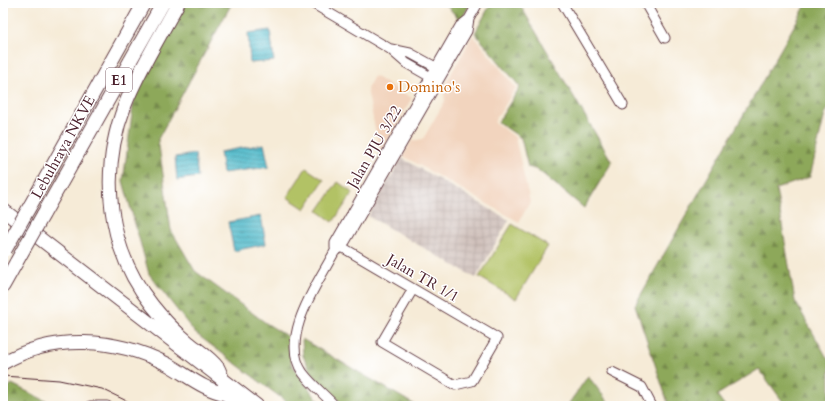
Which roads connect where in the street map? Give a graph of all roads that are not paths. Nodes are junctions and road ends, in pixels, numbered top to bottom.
1 (144, 3) edge
2 (163, 3) edge
3 (178, 3) edge
4 (312, 3) edge
5 (478, 3) edge
6 (562, 3) edge
7 (645, 3) edge
8 (469, 19) junction
9 (665, 38) dead end
10 (390, 49) junction
11 (436, 67) junction
12 (444, 72) junction
13 (430, 77) junction
14 (438, 82) junction
15 (623, 105) dead end
16 (3, 210) edge
17 (3, 222) edge
18 (337, 247) junction
19 (4, 252) edge
20 (3, 286) edge
21 (413, 289) junction
22 (3, 363) edge
23 (612, 372) dead end
24 (225, 388) junction
25 (90, 406) edge
26 (107, 406) edge
27 (241, 406) edge
28 (256, 406) edge
29 (335, 406) edge
30 (652, 406) edge

1 - 19 highway, Lebuhraya NKVE / E1, bridge
2 - 20 highway, Lebuhraya NKVE / E1, bridge
3 - 24 highway
4 - 10 street
5 - 8 street, Jalan PJU 3/22
6 - 15 street
7 - 9 street
8 - 11 street, Jalan PJU 3/22
8 - 12 street, Jalan PJU 3/22
10 - 11 street
10 - 13 street
11 - 12 street
11 - 13 street, Jalan PJU 3/22
12 - 14 street, Jalan PJU 3/22
13 - 14 street
13 - 18 street, Jalan PJU 3/22
14 - 18 street, Jalan PJU 3/22
16 - 24 highway
17 - 24 highway
18 - 21 street, Jalan TR 1/1
18 - 29 street, Jalan PJU 3/22
21 - 21 street, Jalan TR 1/1
22 - 24 highway
23 - 30 street
24 - 27 highway
24 - 28 highway
25 - 26 street

